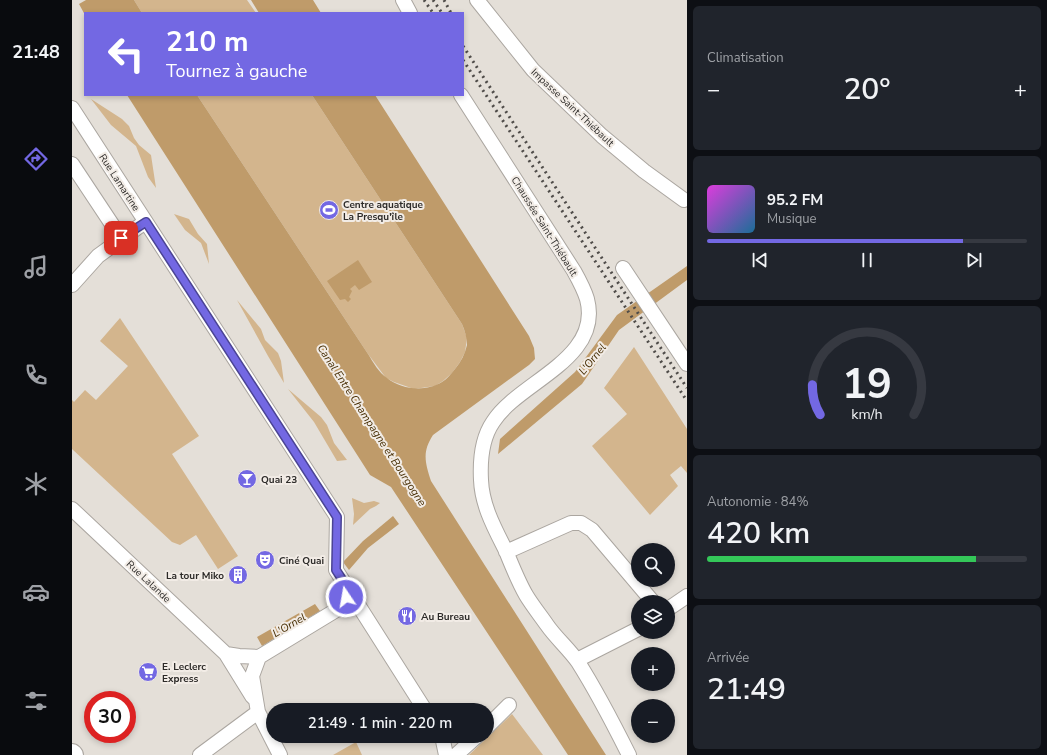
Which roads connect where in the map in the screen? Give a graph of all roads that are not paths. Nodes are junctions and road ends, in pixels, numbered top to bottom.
1 (403, 0) edge
2 (477, 0) edge
3 (409, 12) edge
4 (462, 96) edge
5 (72, 108) edge
6 (72, 164) edge
7 (684, 200) dead end
8 (146, 222) junction
9 (121, 238) junction
10 (623, 268) dead end
11 (72, 285) edge
12 (687, 364) edge
13 (72, 509) edge
14 (506, 552) junction
15 (347, 587) junction
16 (647, 595) edge
17 (687, 596) edge
18 (675, 604) edge
19 (631, 633) edge
20 (226, 654) junction
21 (259, 657) junction
22 (577, 660) junction
23 (422, 703) edge
24 (509, 705) dead end
25 (257, 706) junction
26 (494, 720) edge
27 (443, 743) edge
28 (469, 743) edge
29 (200, 755) edge
30 (280, 755) edge
31 (446, 755) edge
32 (456, 755) edge
33 (629, 755) edge

1 - 3 street
2 - 7 street, Impasse Saint-Thiébault
4 - 14 street, Chaussée Saint-Thiébault
5 - 8 street, Rue Lamartine
6 - 9 street
8 - 9 street
8 - 15 street, Rue Lamartine
9 - 11 street
10 - 12 street
13 - 20 street, Rue Lalande
14 - 16 street
14 - 22 street, Chaussée Saint-Thiébault
15 - 21 street
15 - 23 street, Rue Lamartine
17 - 18 street
19 - 22 street
20 - 21 street
20 - 25 street, Rue Lalande
21 - 25 street
22 - 33 street, Chaussée Saint-Thiébault
24 - 26 street
25 - 29 street
25 - 30 street
27 - 31 street
28 - 32 street

